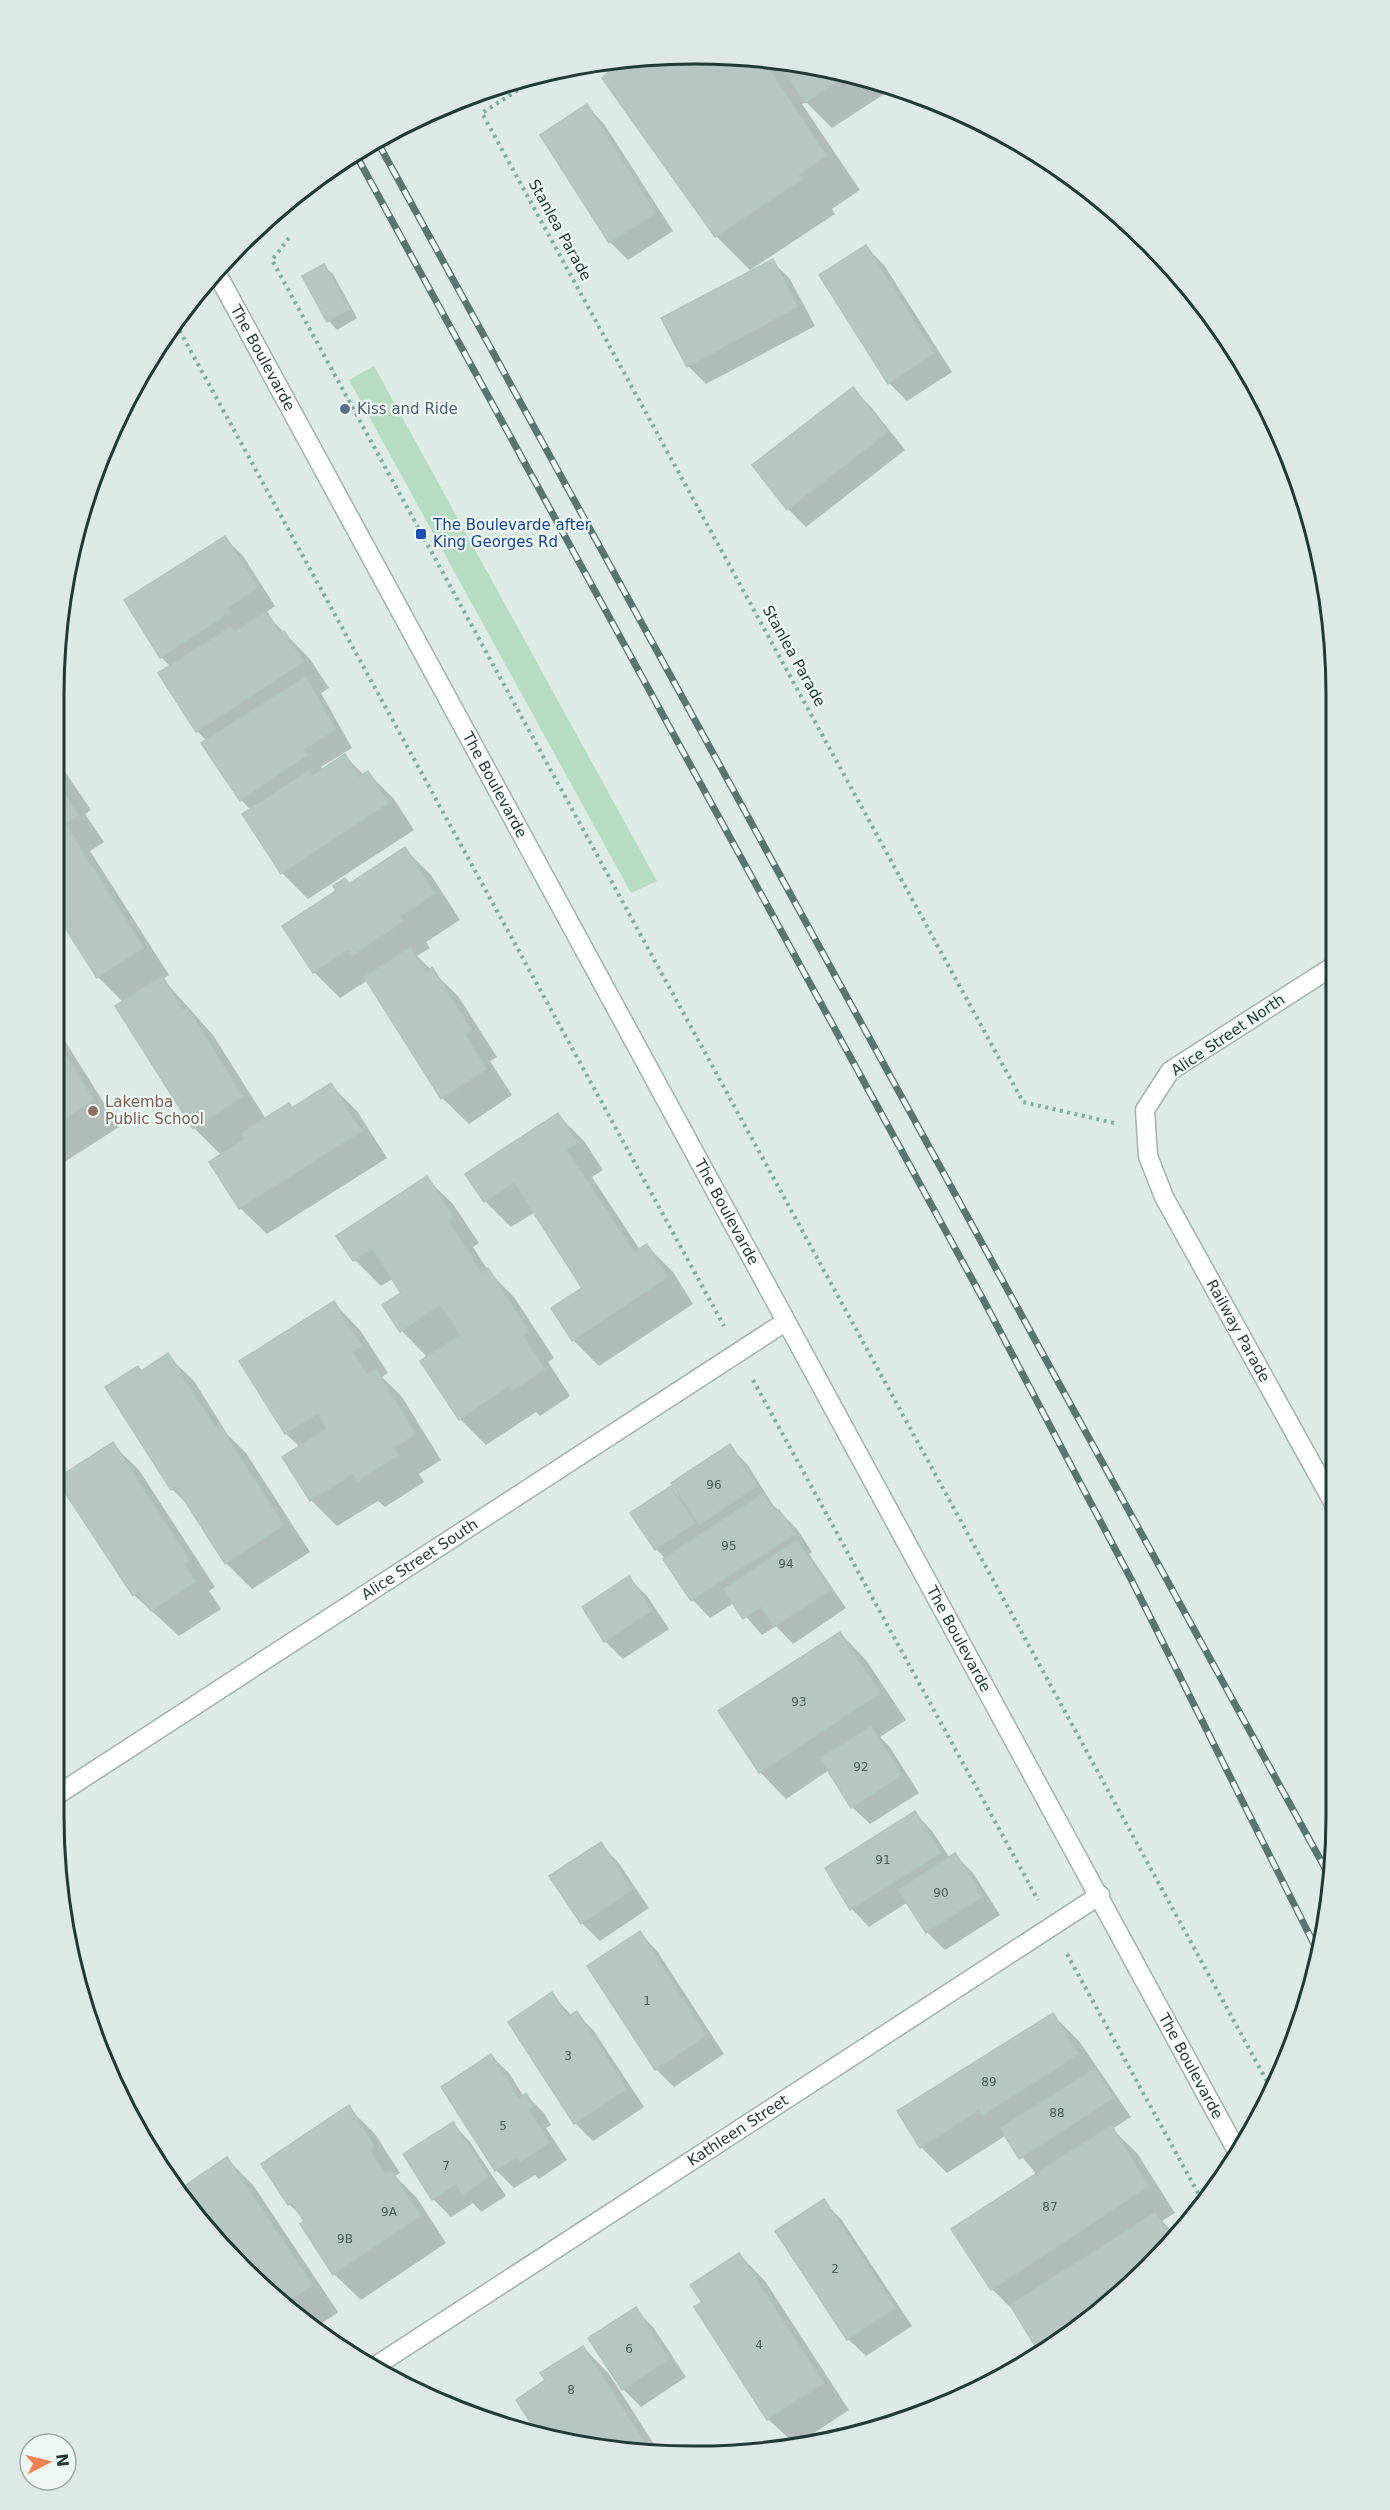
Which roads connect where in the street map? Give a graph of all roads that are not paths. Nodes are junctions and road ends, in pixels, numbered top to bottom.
1 (220, 280) edge
2 (1326, 971) edge
3 (1148, 1156) joint
4 (785, 1322) junction
5 (1326, 1488) edge
6 (64, 1790) edge
7 (1100, 1895) junction
8 (1233, 2143) edge
9 (382, 2362) edge

1 - 4 street, The Boulevarde
2 - 3 street, Alice Street North
3 - 5 street, Railway Parade
4 - 6 street, Alice Street South
4 - 7 street, The Boulevarde
7 - 8 street, The Boulevarde
7 - 9 street, Kathleen Street

